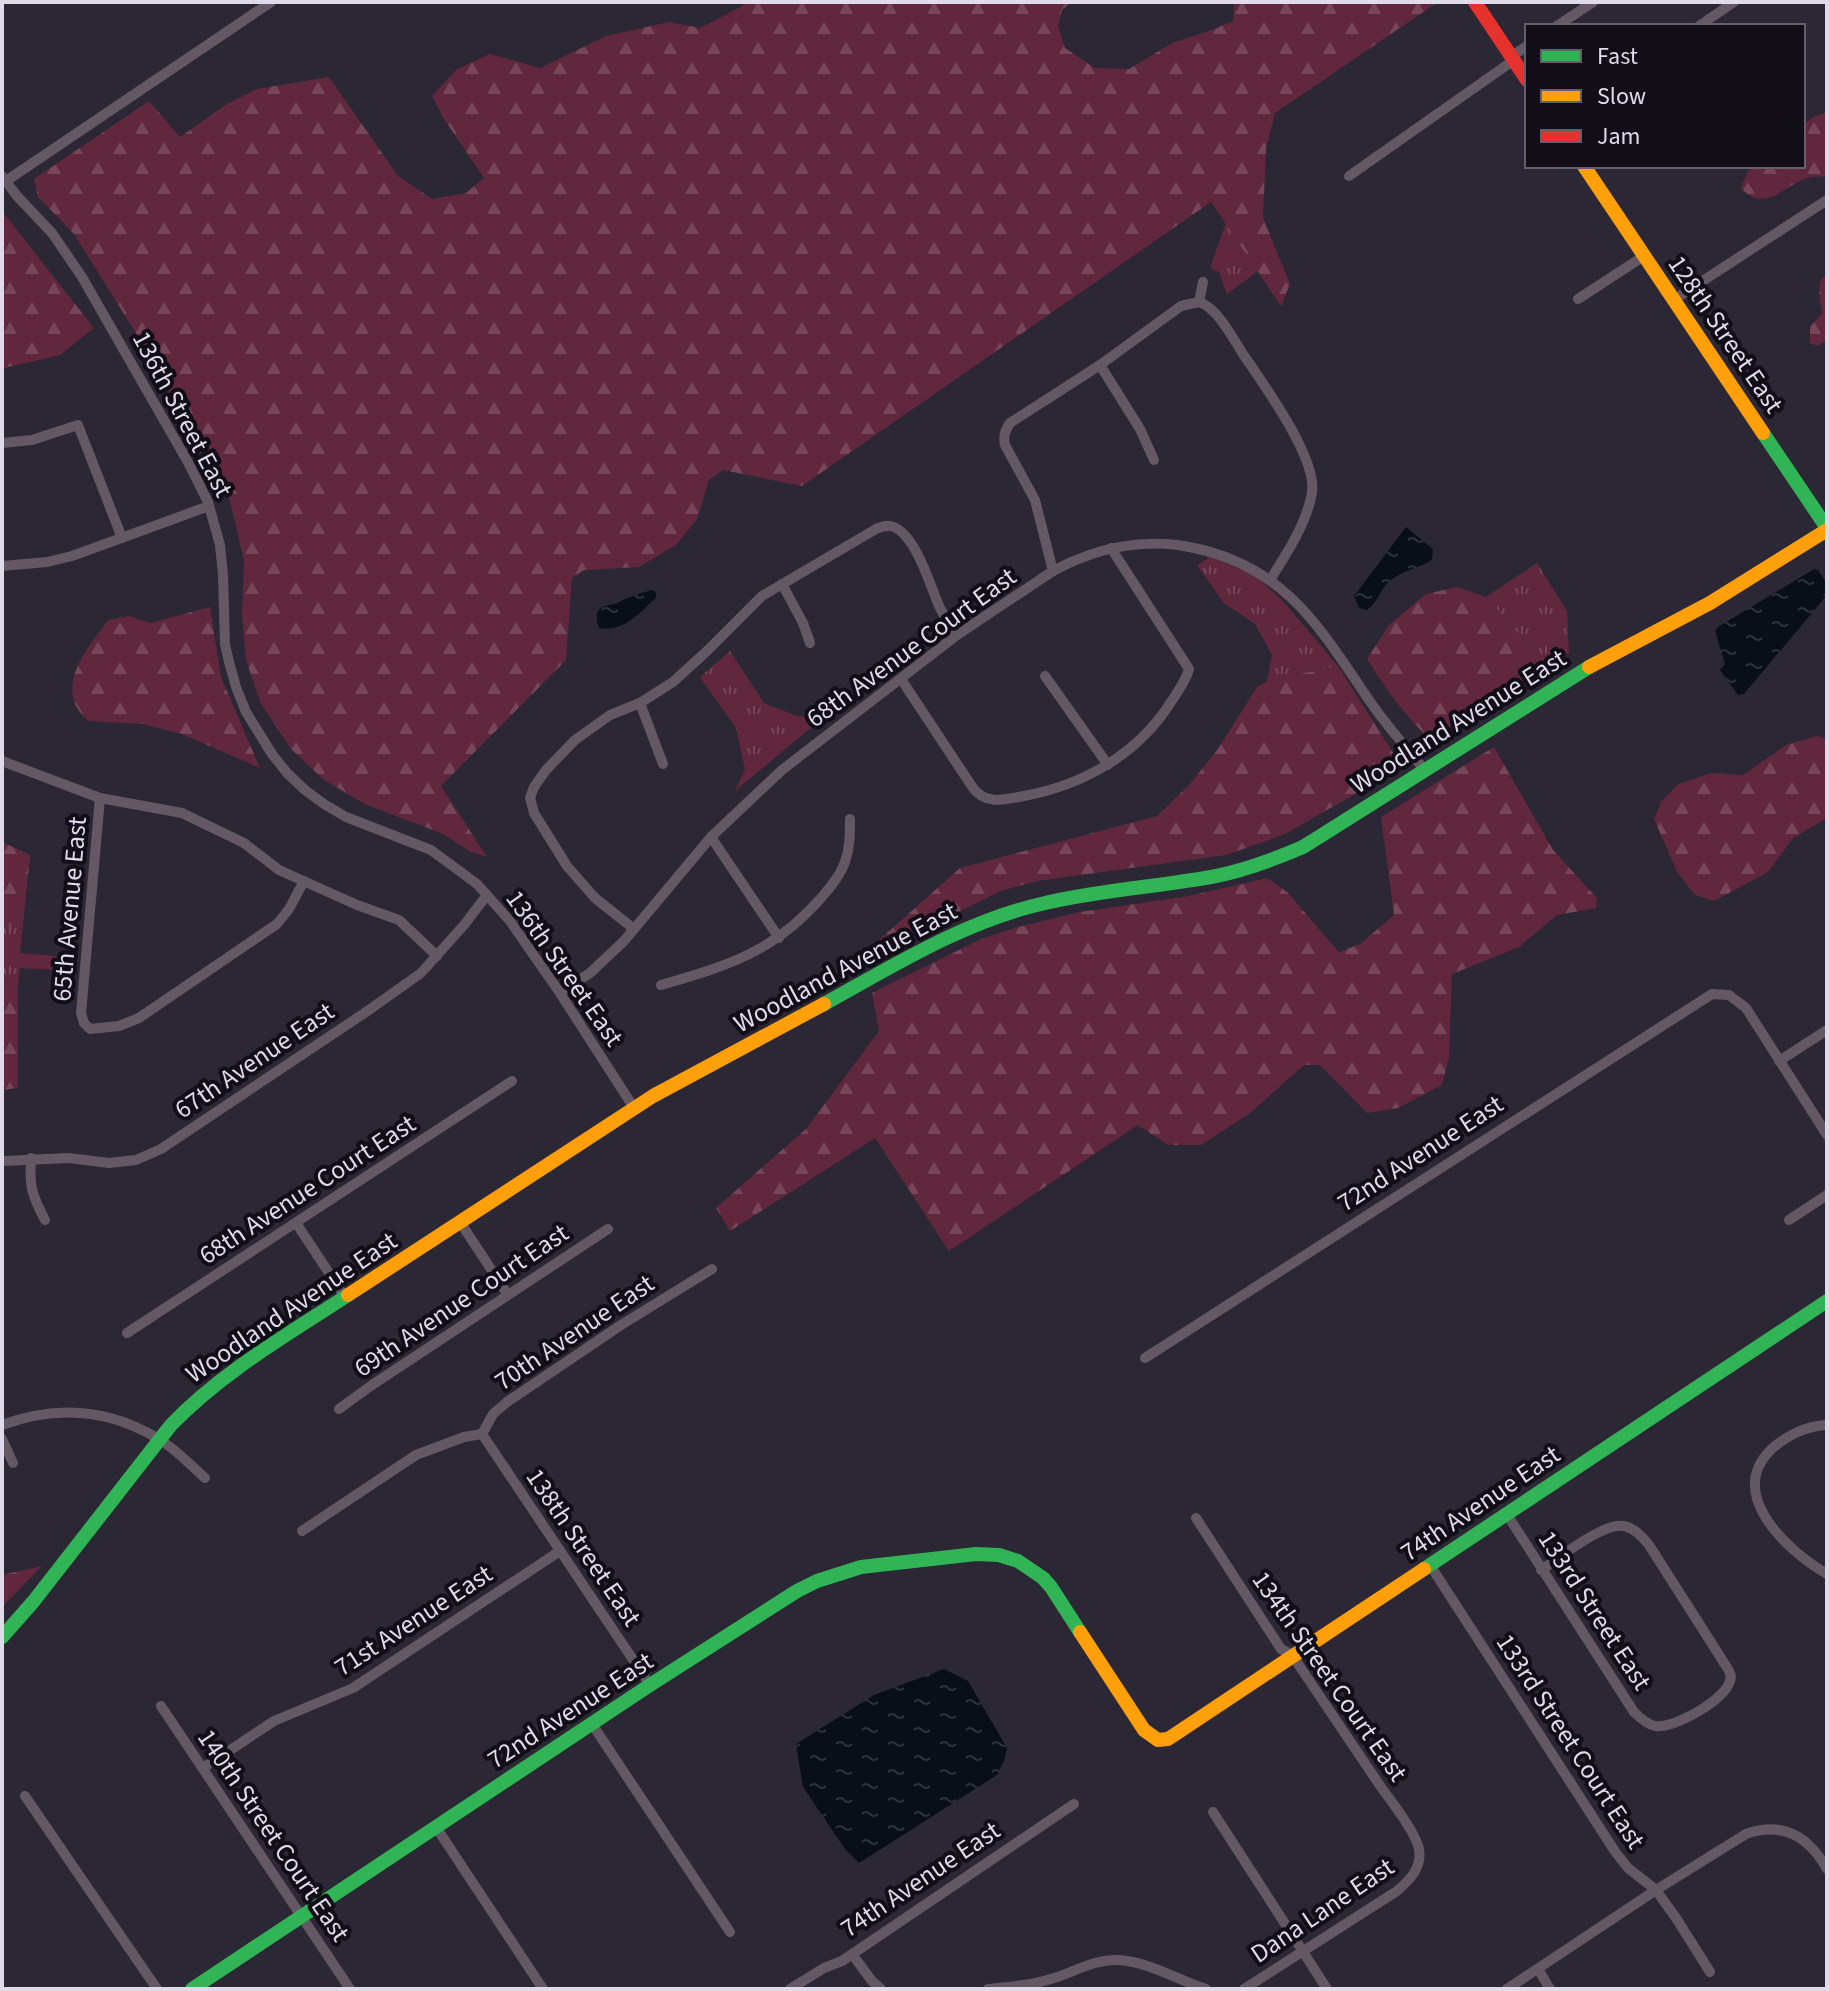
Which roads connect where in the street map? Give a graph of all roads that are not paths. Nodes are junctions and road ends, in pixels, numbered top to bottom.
1 (271, 2) edge
2 (1475, 2) edge
3 (1593, 2) edge
4 (1734, 2) edge
5 (1560, 24) edge
6 (1702, 24) edge
7 (1525, 47) edge
8 (1514, 60) junction
9 (1525, 77) edge
10 (1585, 168) edge
11 (1349, 176) dead end
12 (4, 178) edge
13 (1827, 200) edge
14 (1644, 256) junction
15 (1203, 282) dead end
16 (1578, 299) dead end
17 (1675, 299) junction
18 (1199, 302) junction
19 (1100, 365) junction
20 (2, 443) edge
21 (1154, 460) dead end
22 (209, 506) junction
23 (1827, 529) edge
24 (122, 538) junction
25 (1111, 548) junction
26 (2, 566) edge
27 (1053, 571) junction
28 (1270, 580) junction
29 (782, 584) junction
30 (957, 635) junction
31 (810, 643) dead end
32 (1045, 676) dead end
33 (901, 679) junction
34 (640, 703) junction
35 (2, 761) edge
36 (663, 764) dead end
37 (1108, 765) junction
38 (1425, 770) junction
39 (100, 798) junction
40 (850, 819) dead end
41 (711, 837) junction
42 (304, 881) junction
43 (487, 895) junction
44 (634, 929) junction
45 (779, 938) junction
46 (437, 956) junction
47 (661, 985) dead end
48 (560, 993) junction
49 (1827, 1030) edge
50 (1779, 1061) junction
51 (512, 1081) dead end
52 (634, 1108) junction
53 (1827, 1135) edge
54 (31, 1158) junction
55 (2, 1161) edge
56 (1827, 1195) edge
57 (45, 1220) dead end
58 (1789, 1220) dead end
59 (460, 1222) junction
60 (296, 1223) junction
61 (608, 1229) dead end
62 (712, 1269) dead end
63 (508, 1295) junction
64 (345, 1297) junction
65 (1827, 1301) edge
66 (127, 1333) dead end
67 (1145, 1358) dead end
68 (339, 1409) dead end
69 (2, 1425) edge
70 (1827, 1425) edge
71 (482, 1434) junction
72 (2, 1439) edge
73 (160, 1439) junction
74 (13, 1463) dead end
75 (205, 1478) dead end
76 (1506, 1513) junction
77 (1196, 1518) dead end
78 (302, 1531) dead end
79 (560, 1551) junction
80 (1430, 1565) junction
81 (1541, 1570) junction
82 (1827, 1574) edge
83 (2, 1637) edge
84 (1292, 1655) junction
85 (650, 1685) junction
86 (161, 1706) dead end
87 (592, 1724) junction
88 (1158, 1740) joint
89 (203, 1768) junction
90 (25, 1796) dead end
91 (1074, 1804) dead end
92 (1213, 1812) dead end
93 (436, 1827) junction
94 (1419, 1862) joint
95 (1827, 1869) edge
96 (1656, 1890) junction
97 (301, 1916) junction
98 (730, 1932) dead end
99 (1302, 1952) junction
100 (852, 1954) junction
101 (1538, 1969) junction
102 (1710, 1972) dead end
103 (157, 1989) edge
104 (192, 1989) edge
105 (350, 1989) edge
106 (543, 1989) edge
107 (790, 1989) edge
108 (881, 1989) edge
109 (988, 1989) edge
110 (1206, 1989) edge
111 (1244, 1989) edge
112 (1327, 1989) edge
113 (1507, 1989) edge
114 (1550, 1989) edge

1 - 12 street
2 - 8 street
3 - 5 street
4 - 6 street
7 - 8 street
8 - 9 street
8 - 11 street
10 - 14 street, 128th Street East
12 - 22 street, 136th Street East
13 - 17 street
14 - 16 street
14 - 17 street, 128th Street East
15 - 18 street
17 - 23 street, 128th Street East
18 - 19 street
18 - 28 street
19 - 21 street
19 - 27 street
20 - 24 street
22 - 24 street
22 - 43 street, 136th Street East
23 - 38 street, Woodland Avenue East
24 - 26 street
25 - 27 street, 68th Avenue Court East
25 - 28 street, 68th Avenue Court East
25 - 37 street
27 - 30 street, 68th Avenue Court East
28 - 38 street, 68th Avenue Court East
29 - 30 street
29 - 31 street
29 - 34 street
30 - 33 street, 68th Avenue Court East
32 - 37 street
33 - 37 street
33 - 41 street, 68th Avenue Court East
34 - 36 street
34 - 44 street
35 - 39 street
38 - 52 street, Woodland Avenue East
39 - 42 street
39 - 42 street, 65th Avenue East
40 - 45 street
41 - 44 street, 68th Avenue Court East
41 - 45 street
42 - 46 street
43 - 46 street, 67th Avenue East
43 - 48 street, 136th Street East
44 - 48 street, 68th Avenue Court East
45 - 47 street
46 - 54 street, 67th Avenue East
48 - 52 street, 136th Street East
49 - 50 street
50 - 53 street
50 - 67 street, 72nd Avenue East
51 - 60 street, 68th Avenue Court East
52 - 59 street, Woodland Avenue East
54 - 55 street, 67th Avenue East
54 - 57 street
56 - 58 street
59 - 63 street
59 - 64 street, Woodland Avenue East
60 - 64 street
60 - 66 street, 68th Avenue Court East
61 - 63 street, 69th Avenue Court East
62 - 71 street, 70th Avenue East
63 - 68 street, 69th Avenue Court East
64 - 73 street, Woodland Avenue East
65 - 76 street, 74th Avenue East
69 - 73 street
70 - 82 street
71 - 78 street
71 - 79 street, 138th Street East
72 - 74 street
73 - 75 street
73 - 83 street, Woodland Avenue East
76 - 80 street, 74th Avenue East
76 - 81 street, 133rd Street East
77 - 84 street, 134th Street Court East
79 - 85 street, 138th Street East
79 - 89 street, 71st Avenue East
80 - 84 street, 74th Avenue East
80 - 96 street, 133rd Street Court East
81 - 81 street, 133rd Street East
84 - 88 street, 74th Avenue East
84 - 94 street, 134th Street Court East
85 - 87 street, 72nd Avenue East
85 - 88 street, 72nd Avenue East
86 - 89 street, 140th Street Court East
87 - 93 street, 72nd Avenue East
87 - 98 street
89 - 97 street, 140th Street Court East
90 - 103 street
91 - 100 street, 74th Avenue East
92 - 99 street
93 - 97 street, 72nd Avenue East
93 - 106 street
94 - 99 street, Dana Lane East
95 - 96 street
96 - 101 street
96 - 102 street, 133rd Street Court East
97 - 104 street, 72nd Avenue East
97 - 105 street, 140th Street Court East
99 - 111 street, Dana Lane East
99 - 112 street
100 - 107 street, 74th Avenue East
100 - 108 street
101 - 113 street
101 - 114 street
109 - 110 street

